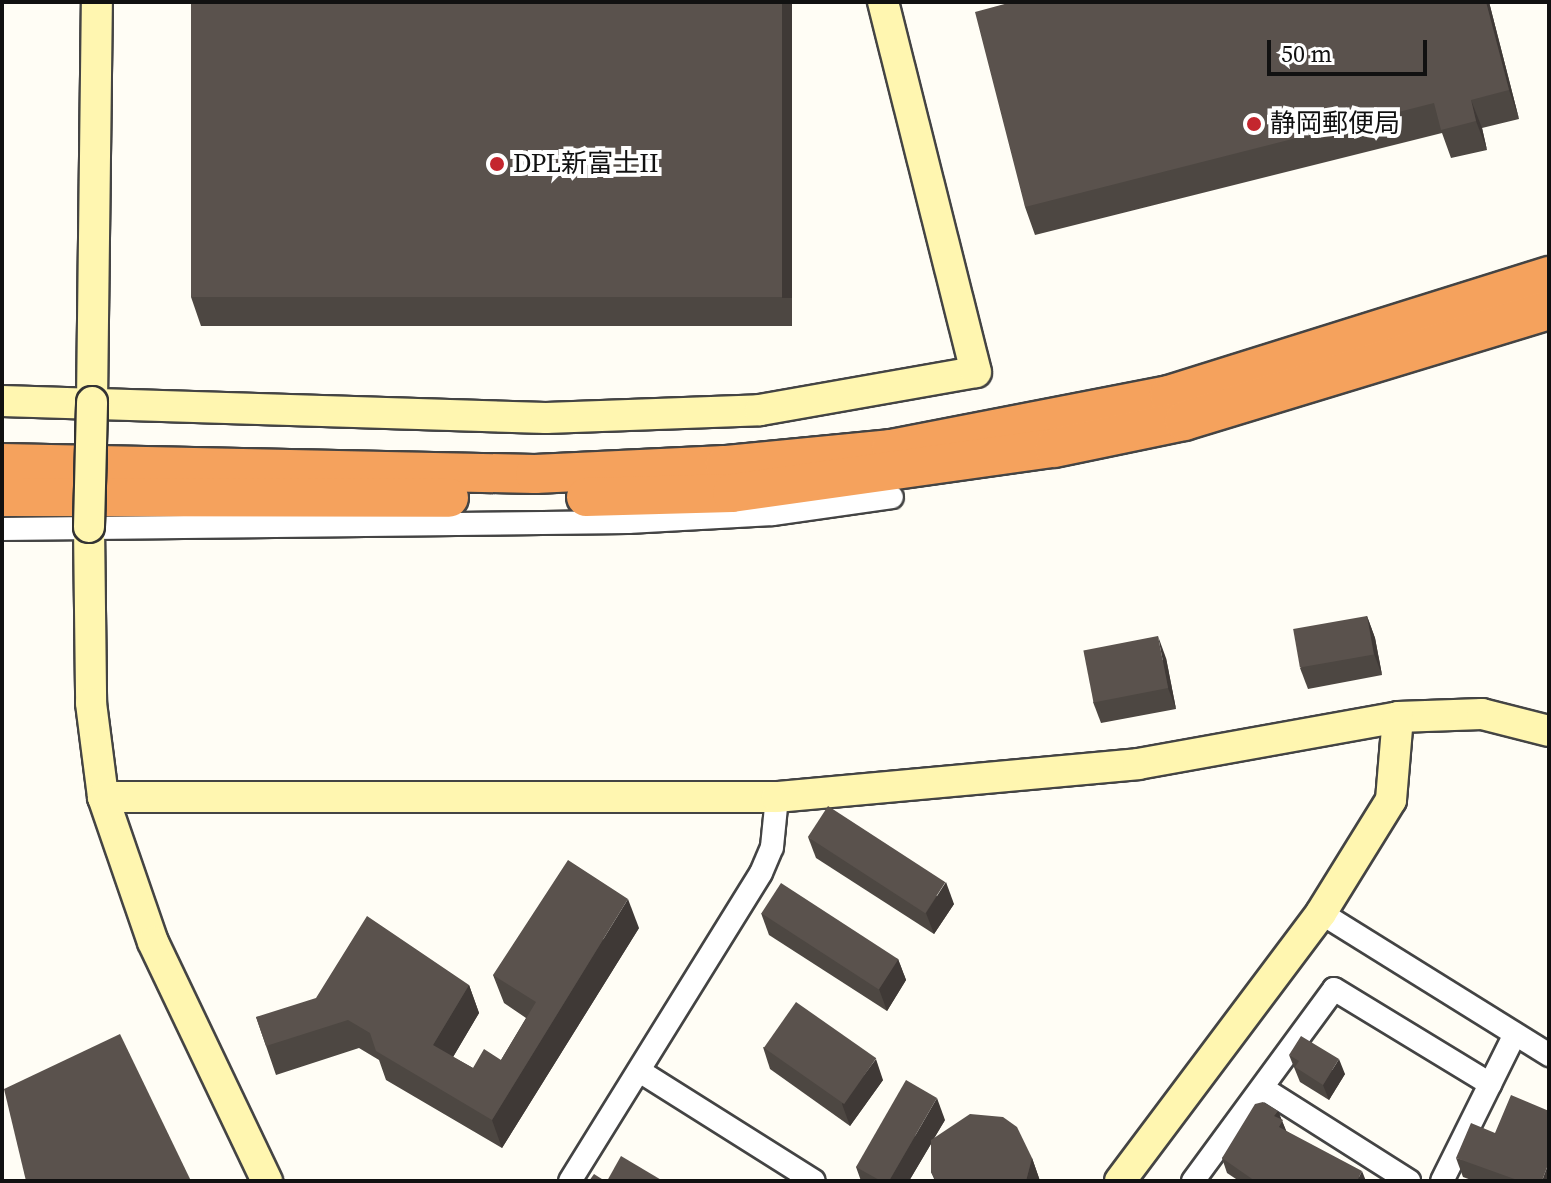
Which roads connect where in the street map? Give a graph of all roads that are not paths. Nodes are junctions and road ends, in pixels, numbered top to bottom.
1 (97, 2) edge
2 (883, 2) edge
3 (1549, 276) edge
4 (1549, 310) edge
5 (2, 401) edge
6 (92, 402) junction
7 (2, 463) edge
8 (2, 497) edge
9 (892, 497) dead end
10 (89, 527) junction
11 (2, 529) edge
12 (1398, 717) junction
13 (1549, 731) edge
14 (103, 797) junction
15 (777, 797) junction
16 (1321, 913) junction
17 (1515, 1034) junction
18 (1549, 1055) edge
19 (641, 1072) junction
20 (1490, 1084) junction
21 (1264, 1089) junction
22 (267, 1181) edge
23 (570, 1181) edge
24 (814, 1181) edge
25 (1120, 1181) edge
26 (1193, 1181) edge
27 (1409, 1181) edge
28 (1442, 1181) edge

1 - 6 street
2 - 6 street
3 - 7 highway
4 - 8 highway
5 - 6 street
6 - 10 street, bridge
9 - 10 street
10 - 11 street
10 - 14 street
12 - 13 street
12 - 15 street
12 - 16 street
14 - 15 street
14 - 22 street
15 - 19 street
16 - 17 street
16 - 25 street
17 - 18 street
17 - 20 street
19 - 23 street
19 - 24 street
20 - 21 street
20 - 28 street
21 - 26 street
21 - 27 street

